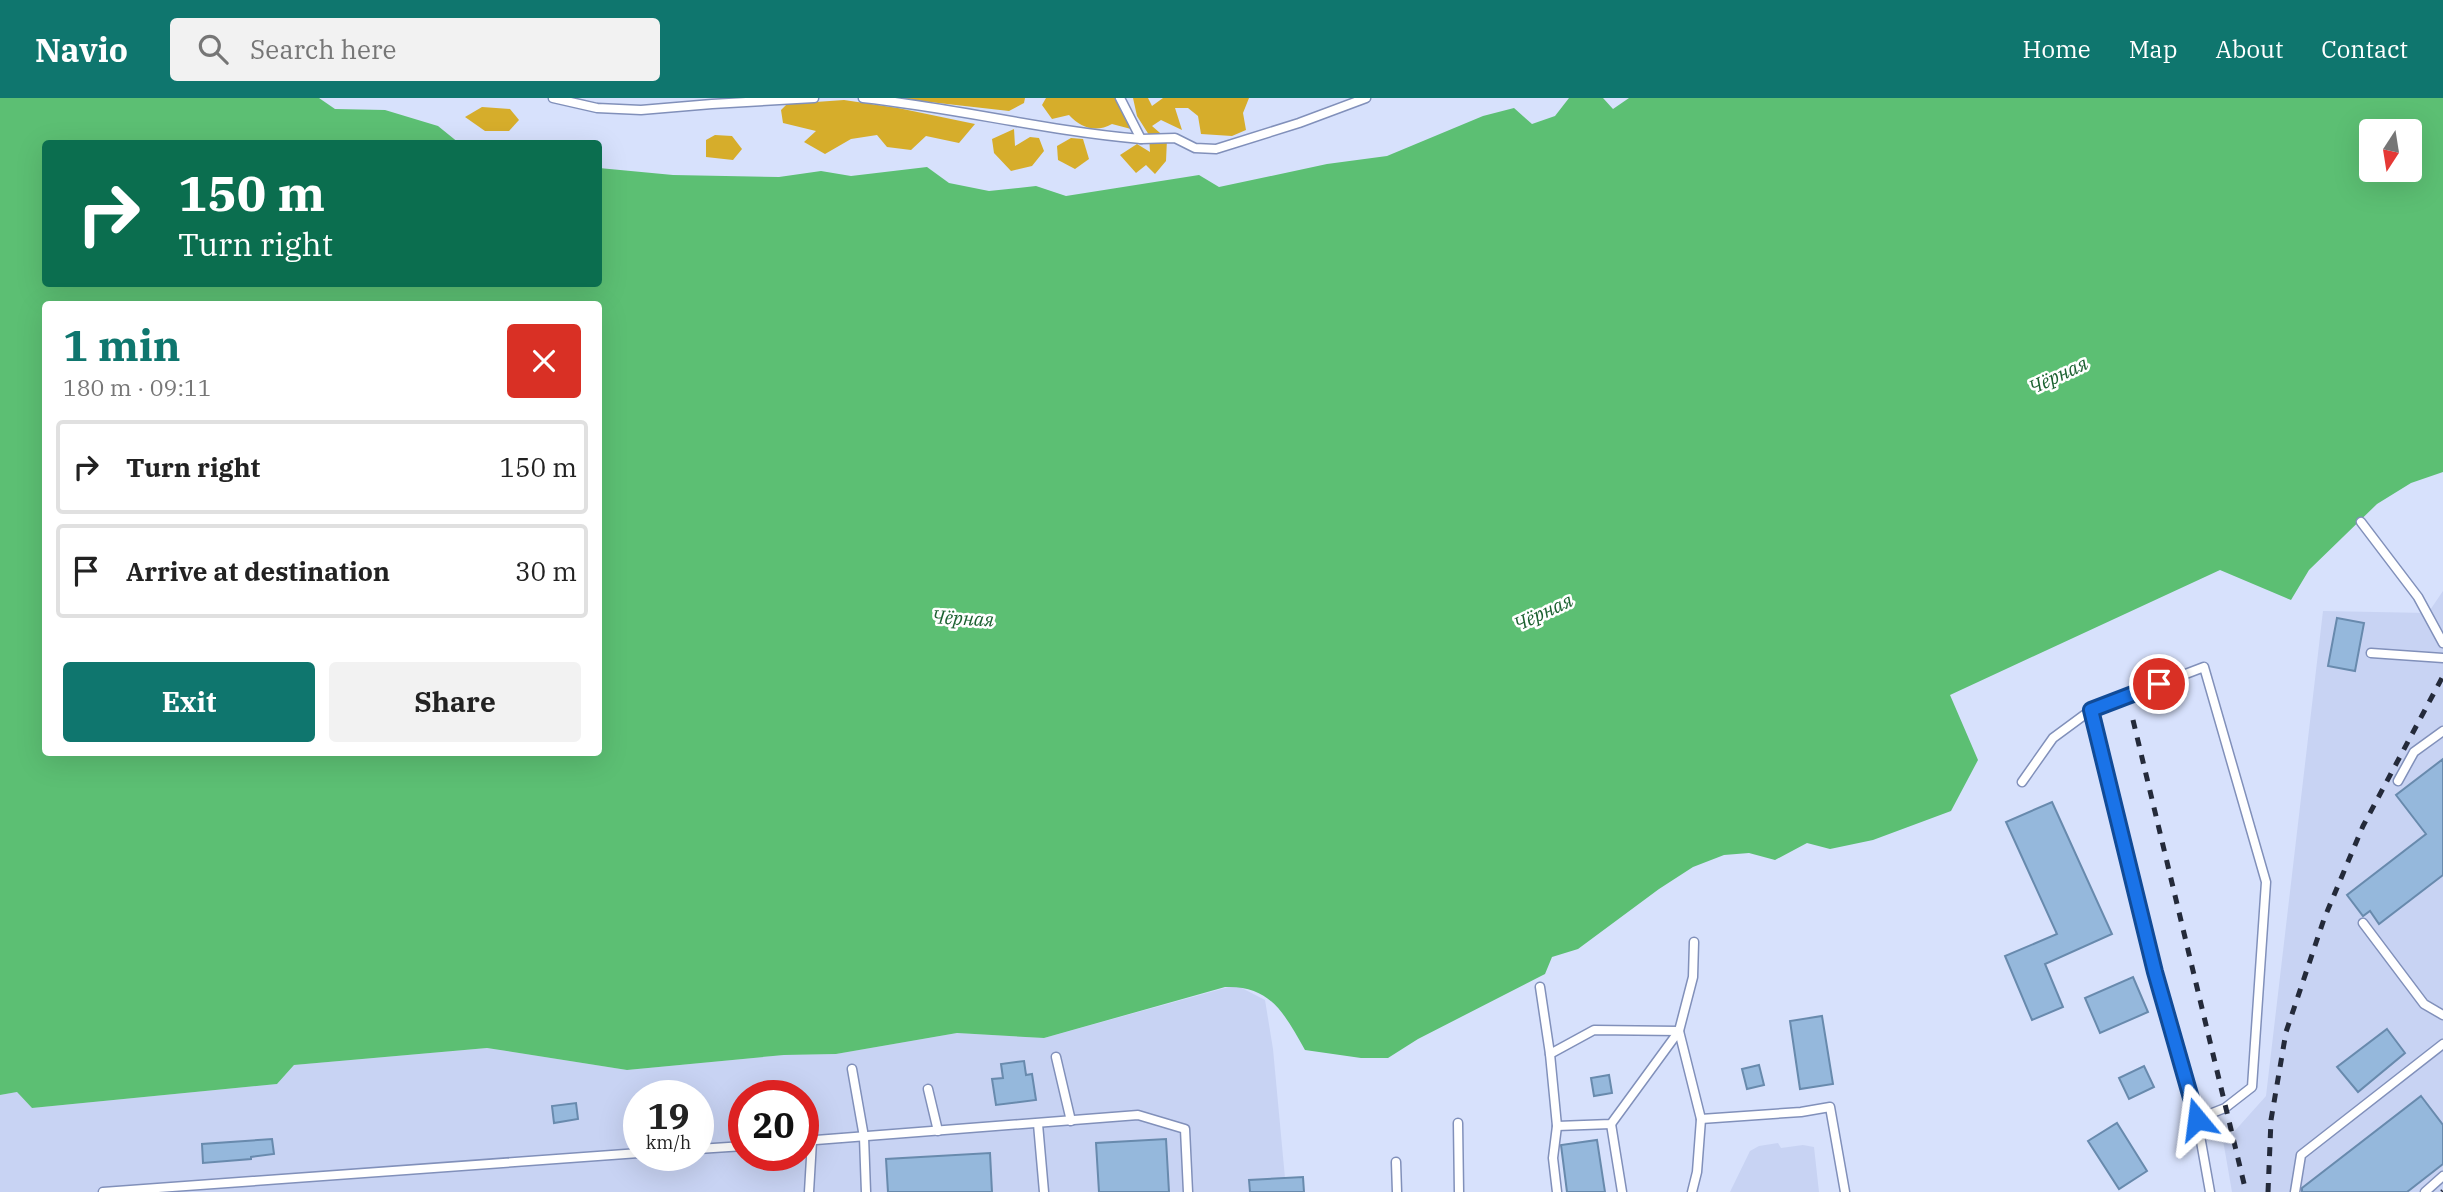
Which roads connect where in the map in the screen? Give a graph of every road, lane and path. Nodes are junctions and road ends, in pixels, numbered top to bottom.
1 (553, 98) edge
2 (814, 98) edge
3 (863, 98) edge
4 (1120, 98) edge
5 (1366, 98) edge
6 (1141, 139) junction
7 (2361, 522) dead end
8 (2442, 642) edge
9 (2371, 653) dead end
10 (2443, 658) edge
11 (2091, 710) junction
12 (2443, 731) edge
13 (2398, 781) dead end
14 (2022, 782) dead end
15 (2363, 923) dead end
16 (1694, 942) dead end
17 (1540, 987) dead end
18 (2443, 1015) edge
19 (1679, 1031) junction
20 (2443, 1044) edge
21 (1550, 1054) junction
22 (1056, 1058) dead end
23 (852, 1069) dead end
24 (928, 1089) dead end
25 (1701, 1119) junction
26 (2197, 1119) junction
27 (1071, 1121) junction
28 (1458, 1123) dead end
29 (1038, 1124) junction
30 (1611, 1124) junction
31 (1557, 1126) junction
32 (938, 1131) junction
33 (864, 1137) junction
34 (819, 1140) edge
35 (623, 1154) edge
36 (1396, 1162) dead end
37 (809, 1171) edge
38 (2443, 1176) edge
39 (103, 1192) edge
40 (809, 1192) edge
41 (866, 1192) edge
42 (1044, 1192) edge
43 (1188, 1192) edge
44 (1397, 1192) edge
45 (1459, 1192) edge
46 (1558, 1192) edge
47 (1622, 1192) edge
48 (1692, 1192) edge
49 (1845, 1192) edge
50 (2210, 1192) edge
51 (2295, 1192) edge
52 (2425, 1192) edge

1 - 2 lane
3 - 6 lane
4 - 6 lane
5 - 6 lane
7 - 8 lane
9 - 10 lane
11 - 14 lane
11 - 26 lane
11 - 26 lane
12 - 13 lane
15 - 18 lane
16 - 19 lane
17 - 21 lane
19 - 21 lane
19 - 25 lane
19 - 30 lane
20 - 51 lane
21 - 31 lane
22 - 27 lane
23 - 33 lane
24 - 32 lane
25 - 48 lane
25 - 49 lane
26 - 50 lane
27 - 29 lane
27 - 43 lane
28 - 45 lane
29 - 32 lane
29 - 42 lane
30 - 31 lane
30 - 47 lane
31 - 46 lane
32 - 33 lane
33 - 34 lane
33 - 41 lane
35 - 39 lane
36 - 44 lane
37 - 40 lane
38 - 52 lane

